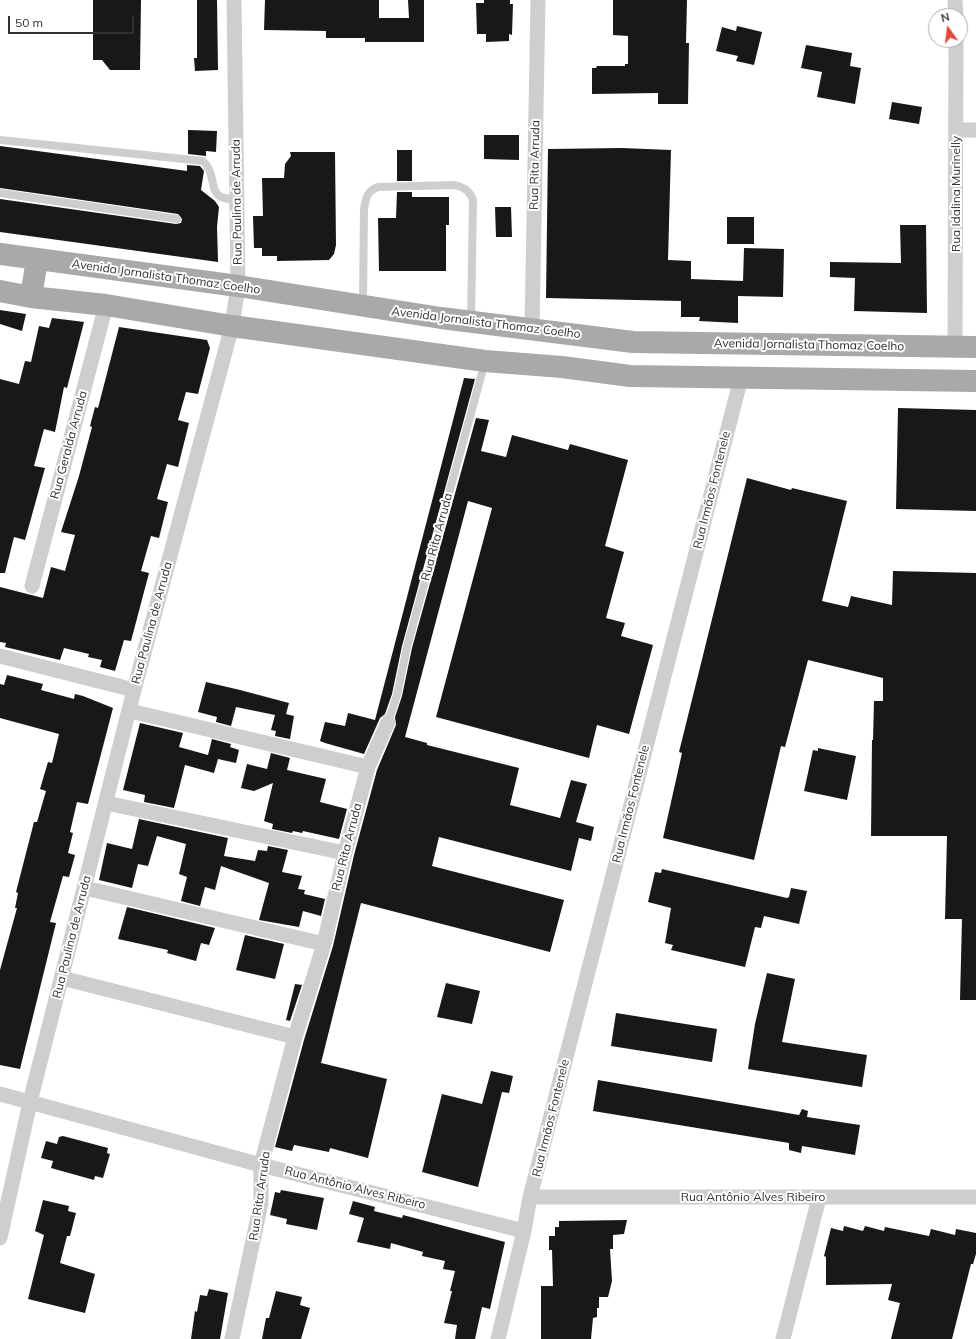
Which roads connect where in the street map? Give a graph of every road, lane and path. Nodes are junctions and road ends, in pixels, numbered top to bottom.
1 (234, 0) edge
2 (538, 0) edge
3 (956, 48) edge
4 (956, 130) junction
5 (976, 130) edge
6 (0, 140) edge
7 (0, 194) edge
8 (237, 200) junction
9 (177, 219) dead end
10 (0, 254) edge
11 (37, 259) junction
12 (238, 286) junction
13 (0, 291) edge
14 (31, 297) junction
15 (106, 305) junction
16 (363, 307) junction
17 (471, 322) junction
18 (232, 326) junction
19 (532, 330) junction
20 (633, 342) junction
21 (782, 345) junction
22 (966, 347) edge
23 (485, 361) junction
24 (630, 376) junction
25 (741, 378) junction
26 (781, 378) junction
27 (976, 381) edge
28 (32, 586) dead end
29 (0, 656) edge
30 (134, 690) junction
31 (130, 712) junction
32 (388, 722) joint
33 (368, 767) junction
34 (106, 803) junction
35 (345, 853) junction
36 (84, 888) junction
37 (324, 944) junction
38 (62, 978) junction
39 (295, 1037) junction
40 (0, 1094) edge
41 (30, 1102) junction
42 (261, 1165) junction
43 (530, 1197) junction
44 (976, 1197) edge
45 (819, 1198) junction
46 (524, 1230) junction
47 (0, 1238) edge
48 (232, 1339) edge
49 (498, 1339) edge
50 (783, 1339) edge

1 - 8 street, Rua Paulina de Arruda
2 - 19 street, Rua Rita Arruda
3 - 4 street, Rua Idalina Murinelly
4 - 5 street
4 - 22 street, Rua Idalina Murinelly
6 - 8 lane
7 - 9 lane
8 - 12 street, Rua Paulina de Arruda
10 - 11 main road, Avenida Jornalista Thomaz Coelho
11 - 12 main road, Avenida Jornalista Thomaz Coelho
11 - 14 main road
12 - 16 main road, Avenida Jornalista Thomaz Coelho
12 - 18 street, Rua Paulina de Arruda
13 - 14 main road
14 - 15 main road
15 - 18 main road
15 - 28 street, Rua Geralda Arruda
16 - 17 main road, Avenida Jornalista Thomaz Coelho
16 - 17 lane
17 - 19 main road, Avenida Jornalista Thomaz Coelho
18 - 23 main road
18 - 30 street, Rua Paulina de Arruda
19 - 20 main road, Avenida Jornalista Thomaz Coelho
20 - 21 main road, Avenida Jornalista Thomaz Coelho
20 - 24 main road
21 - 22 main road, Avenida Jornalista Thomaz Coelho
21 - 26 main road
23 - 24 main road
23 - 32 lane, Rua Rita Arruda
24 - 25 main road
25 - 26 main road
25 - 43 street, Rua Irmãos Fontenele
26 - 27 main road
29 - 30 street
30 - 31 street, Rua Paulina de Arruda
31 - 33 street
31 - 34 street, Rua Paulina de Arruda
32 - 33 street, Rua Rita Arruda
33 - 35 street, Rua Rita Arruda
34 - 35 street
34 - 36 street, Rua Paulina de Arruda
35 - 37 street, Rua Rita Arruda
36 - 37 street
36 - 38 street, Rua Paulina de Arruda
37 - 39 street, Rua Rita Arruda
38 - 39 street
38 - 41 street, Rua Paulina de Arruda
39 - 42 street, Rua Rita Arruda
40 - 41 street, Rua Antônio Alves Ribeiro
41 - 42 street, Rua Antônio Alves Ribeiro
41 - 47 street, Rua Paulina de Arruda
42 - 46 street, Rua Antônio Alves Ribeiro
42 - 48 street, Rua Rita Arruda
43 - 45 street, Rua Antônio Alves Ribeiro
43 - 46 street, Rua Irmãos Fontenele
44 - 45 street, Rua Antônio Alves Ribeiro
45 - 50 street
46 - 49 street, Rua Irmãos Fontenele

